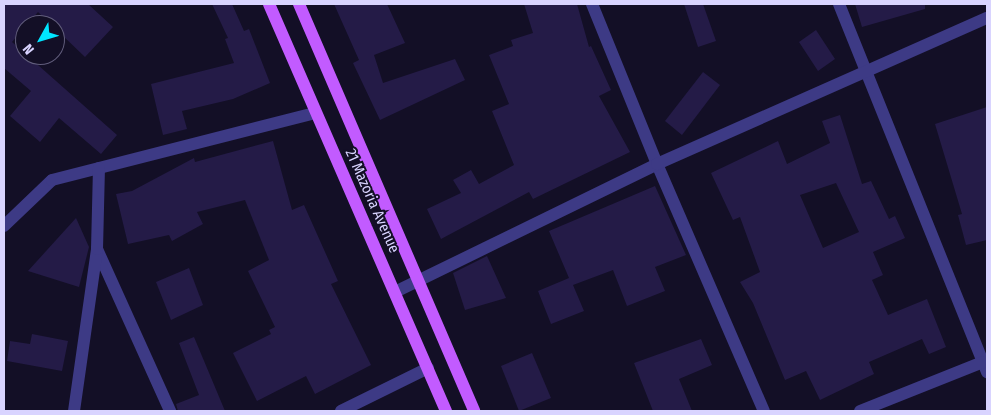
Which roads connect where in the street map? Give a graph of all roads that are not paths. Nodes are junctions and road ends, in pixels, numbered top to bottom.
1 (269, 4) edge
2 (299, 4) edge
3 (592, 4) edge
4 (839, 4) edge
5 (987, 18) edge
6 (866, 73) junction
7 (315, 113) junction
8 (657, 164) junction
9 (99, 168) junction
10 (4, 226) edge
11 (97, 249) junction
12 (418, 280) junction
13 (395, 292) junction
14 (985, 367) edge
15 (428, 368) junction
16 (74, 411) edge
17 (170, 411) edge
18 (341, 411) edge
19 (446, 411) edge
20 (474, 411) edge
21 (764, 411) edge
22 (860, 411) edge

1 - 7 main road, 21 Mazoria Avenue
2 - 12 main road, 21 Mazoria Avenue
3 - 8 street
4 - 6 street
5 - 6 street
6 - 8 street
6 - 14 street
7 - 9 street
7 - 13 main road, 21 Mazoria Avenue
8 - 12 street
8 - 21 street
9 - 10 street
9 - 11 street
11 - 16 street
11 - 17 street
12 - 13 street
12 - 20 main road, 21 Mazoria Avenue
13 - 15 main road, 21 Mazoria Avenue
14 - 22 street
15 - 18 street
15 - 19 main road, 21 Mazoria Avenue

